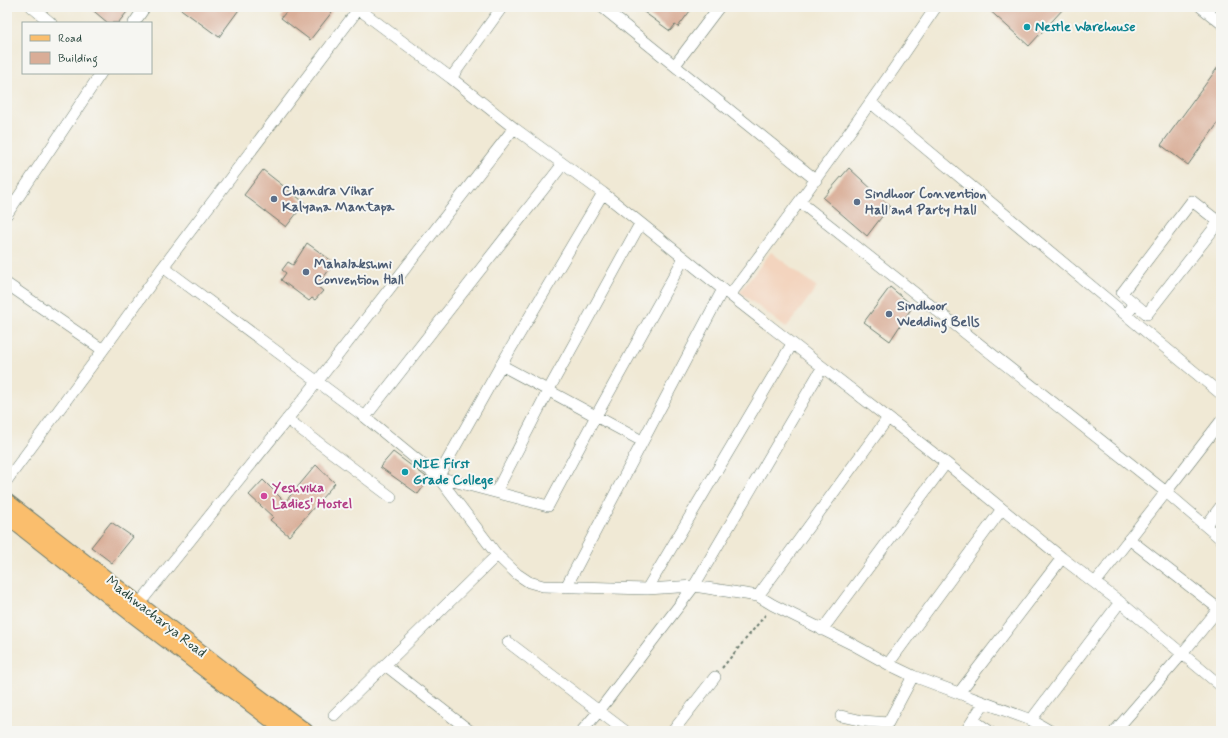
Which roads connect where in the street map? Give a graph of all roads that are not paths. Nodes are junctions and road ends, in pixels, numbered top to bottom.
1 (32, 7) edge
2 (145, 7) edge
3 (502, 7) edge
4 (602, 7) edge
5 (719, 7) edge
6 (936, 7) edge
7 (1201, 7) edge
8 (358, 8) edge
9 (50, 22) edge
10 (135, 22) edge
11 (1221, 23) edge
12 (675, 65) junction
13 (100, 74) edge
14 (451, 78) junction
15 (871, 103) junction
16 (514, 128) junction
17 (563, 164) junction
18 (816, 180) junction
19 (602, 193) junction
20 (800, 202) junction
21 (7, 214) edge
22 (640, 224) junction
23 (684, 258) junction
24 (163, 267) junction
25 (7, 284) edge
26 (726, 292) junction
27 (1135, 304) junction
28 (1126, 315) junction
29 (792, 344) junction
30 (103, 350) junction
31 (501, 365) junction
32 (822, 368) junction
33 (317, 382) junction
34 (548, 391) junction
35 (1221, 394) edge
36 (596, 416) junction
37 (365, 417) junction
38 (888, 418) junction
39 (288, 419) junction
40 (1221, 421) edge
41 (642, 441) junction
42 (946, 463) junction
43 (438, 477) junction
44 (7, 480) edge
45 (496, 492) junction
46 (1166, 492) junction
47 (391, 497) dead end
48 (7, 501) edge
49 (1221, 506) edge
50 (1002, 510) junction
51 (7, 517) edge
52 (1206, 526) junction
53 (1129, 539) junction
54 (1221, 539) edge
55 (497, 555) junction
56 (1062, 558) junction
57 (1095, 583) junction
58 (694, 586) junction
59 (566, 587) junction
60 (647, 589) junction
61 (758, 596) junction
62 (1120, 602) junction
63 (1220, 607) edge
64 (135, 609) junction
65 (822, 630) junction
66 (508, 642) dead end
67 (1182, 654) junction
68 (888, 664) junction
69 (385, 665) junction
70 (913, 676) junction
71 (715, 677) road end
72 (1221, 686) edge
73 (959, 693) junction
74 (984, 703) junction
75 (599, 712) junction
76 (334, 715) dead end
77 (841, 716) dead end
78 (973, 720) junction
79 (1031, 720) junction
80 (285, 731) edge
81 (306, 731) edge
82 (470, 731) edge
83 (582, 731) edge
84 (625, 731) edge
85 (673, 731) edge
86 (966, 731) edge
87 (989, 731) edge
88 (1050, 731) edge
89 (1115, 731) edge

1 - 9 street
2 - 10 street
3 - 14 street
4 - 12 street
5 - 12 street
6 - 15 street
7 - 11 street
8 - 14 street
8 - 24 street
12 - 18 street
13 - 21 street
14 - 16 street
15 - 18 street
15 - 28 street
16 - 17 street
16 - 33 street
17 - 19 street
17 - 37 street
18 - 20 street
19 - 22 street
19 - 31 street
20 - 26 street
20 - 46 street
22 - 23 street
22 - 34 street
23 - 26 street
23 - 36 street
24 - 30 street
24 - 33 street
25 - 30 street
26 - 29 street
26 - 41 street
27 - 27 street
27 - 28 street
28 - 35 street
29 - 32 street
29 - 60 street
30 - 44 street
31 - 34 street
31 - 43 street
32 - 38 street
32 - 58 street
33 - 37 street
33 - 39 street
34 - 36 street
34 - 45 street
36 - 41 street
36 - 45 street
37 - 43 street
38 - 42 street
38 - 61 street
39 - 47 street
39 - 64 street
40 - 46 street
41 - 59 street
42 - 50 street
42 - 65 street
43 - 45 street
43 - 55 street
46 - 52 street
46 - 53 street
48 - 64 main road, Madhwacharya Road
49 - 52 street
50 - 56 street
50 - 68 street
51 - 64 main road, Madhwacharya Road
52 - 54 street
53 - 57 street
53 - 63 street
55 - 59 street
55 - 69 street
56 - 57 street
56 - 73 street
57 - 62 street
58 - 60 street
58 - 61 street
58 - 75 street
59 - 60 street
61 - 65 street
62 - 67 street
62 - 79 street
63 - 67 street
64 - 80 main road, Madhwacharya Road
64 - 81 main road, Madhwacharya Road
65 - 68 street
66 - 75 street
67 - 72 street
67 - 89 street
68 - 70 street
69 - 76 street
69 - 82 street
70 - 73 street
70 - 77 street
71 - 85 street
73 - 74 street
74 - 78 street
74 - 79 street
75 - 83 street
75 - 84 street
78 - 86 street
78 - 87 street
79 - 88 street

